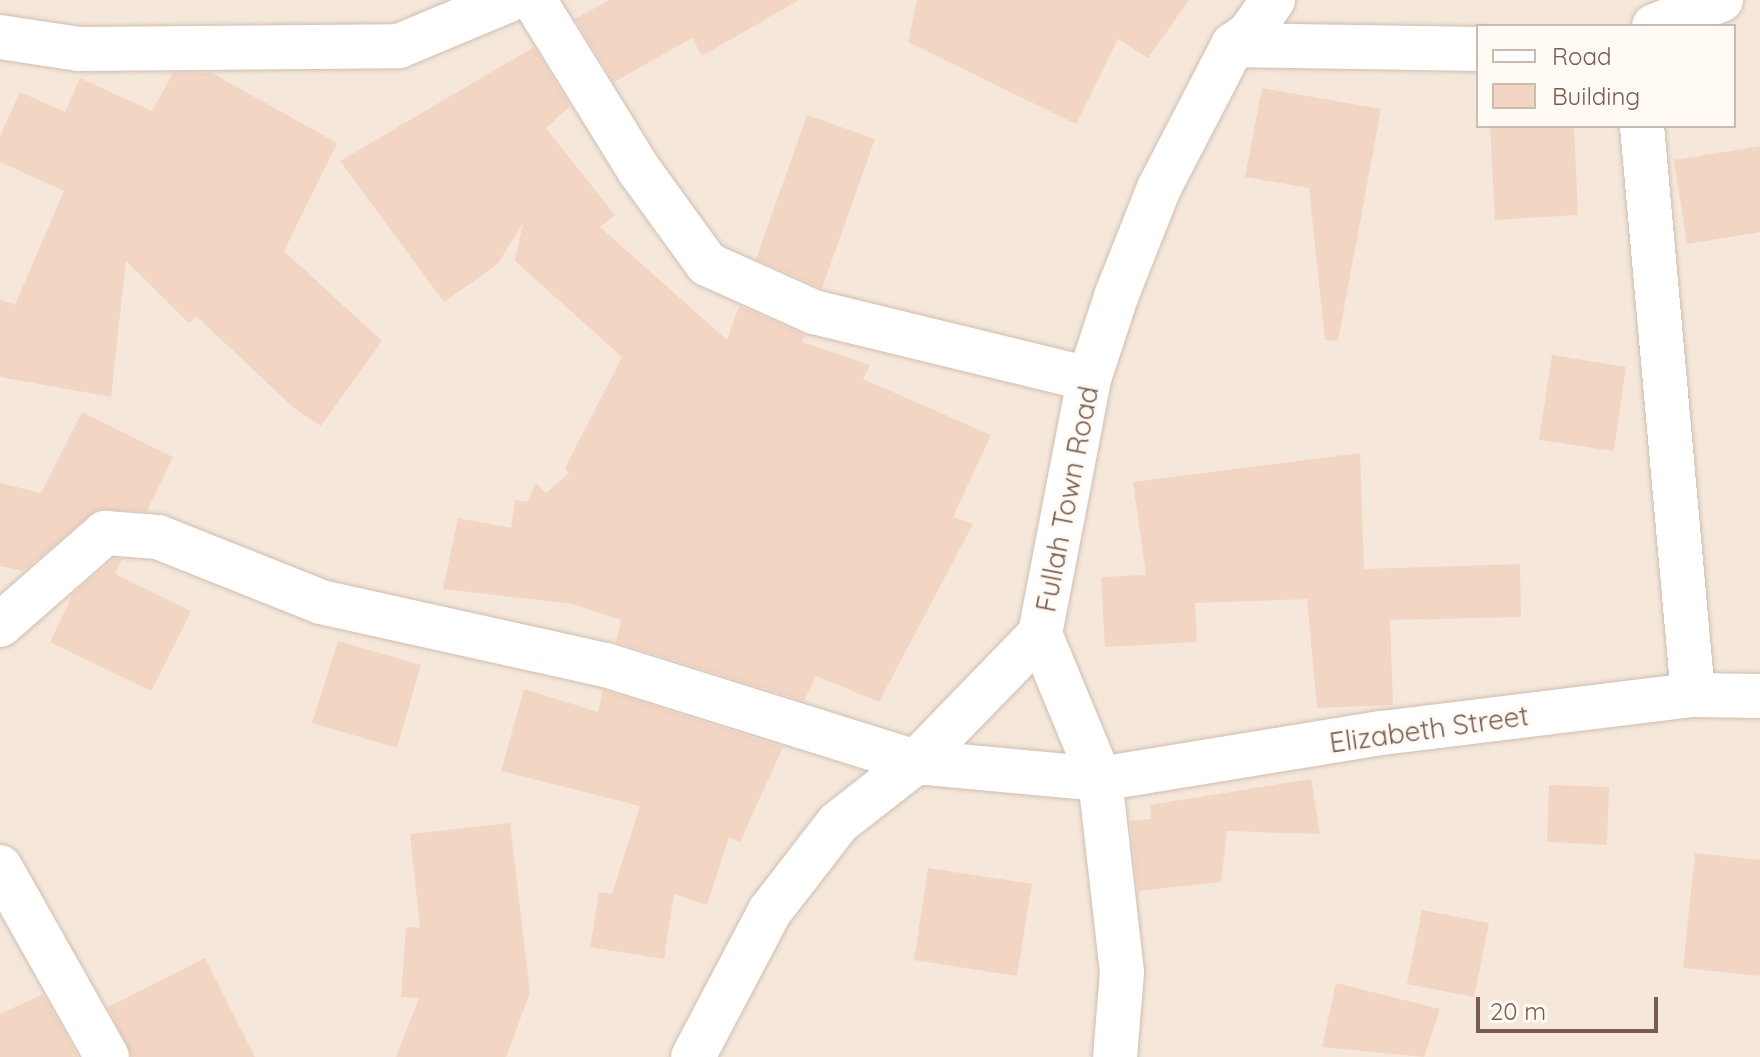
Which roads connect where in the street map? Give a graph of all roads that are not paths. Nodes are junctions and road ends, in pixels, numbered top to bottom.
1 (509, 0) edge
2 (534, 0) edge
3 (1273, 0) edge
4 (1639, 0) edge
5 (1721, 0) edge
6 (1636, 24) edge
7 (1659, 24) edge
8 (0, 37) edge
9 (1233, 45) junction
10 (1476, 49) edge
11 (1642, 128) edge
12 (1089, 379) junction
13 (0, 625) edge
14 (1040, 634) junction
15 (1693, 695) junction
16 (1760, 696) edge
17 (916, 762) junction
18 (1100, 779) junction
19 (0, 867) edge
20 (107, 1057) edge
21 (693, 1057) edge
22 (1115, 1057) edge

1 - 8 street
2 - 12 street
3 - 9 street, Fullah Town Road
4 - 6 street
5 - 7 street
9 - 10 street
9 - 12 street, Fullah Town Road
11 - 15 street
12 - 14 street, Fullah Town Road
13 - 17 street, Elizabeth Street
14 - 17 street, Fullah Town Road
14 - 18 street
15 - 16 street, Elizabeth Street
15 - 18 street, Elizabeth Street
17 - 18 street, Elizabeth Street
17 - 21 street, Fullah Town Road
18 - 22 street
19 - 20 street

